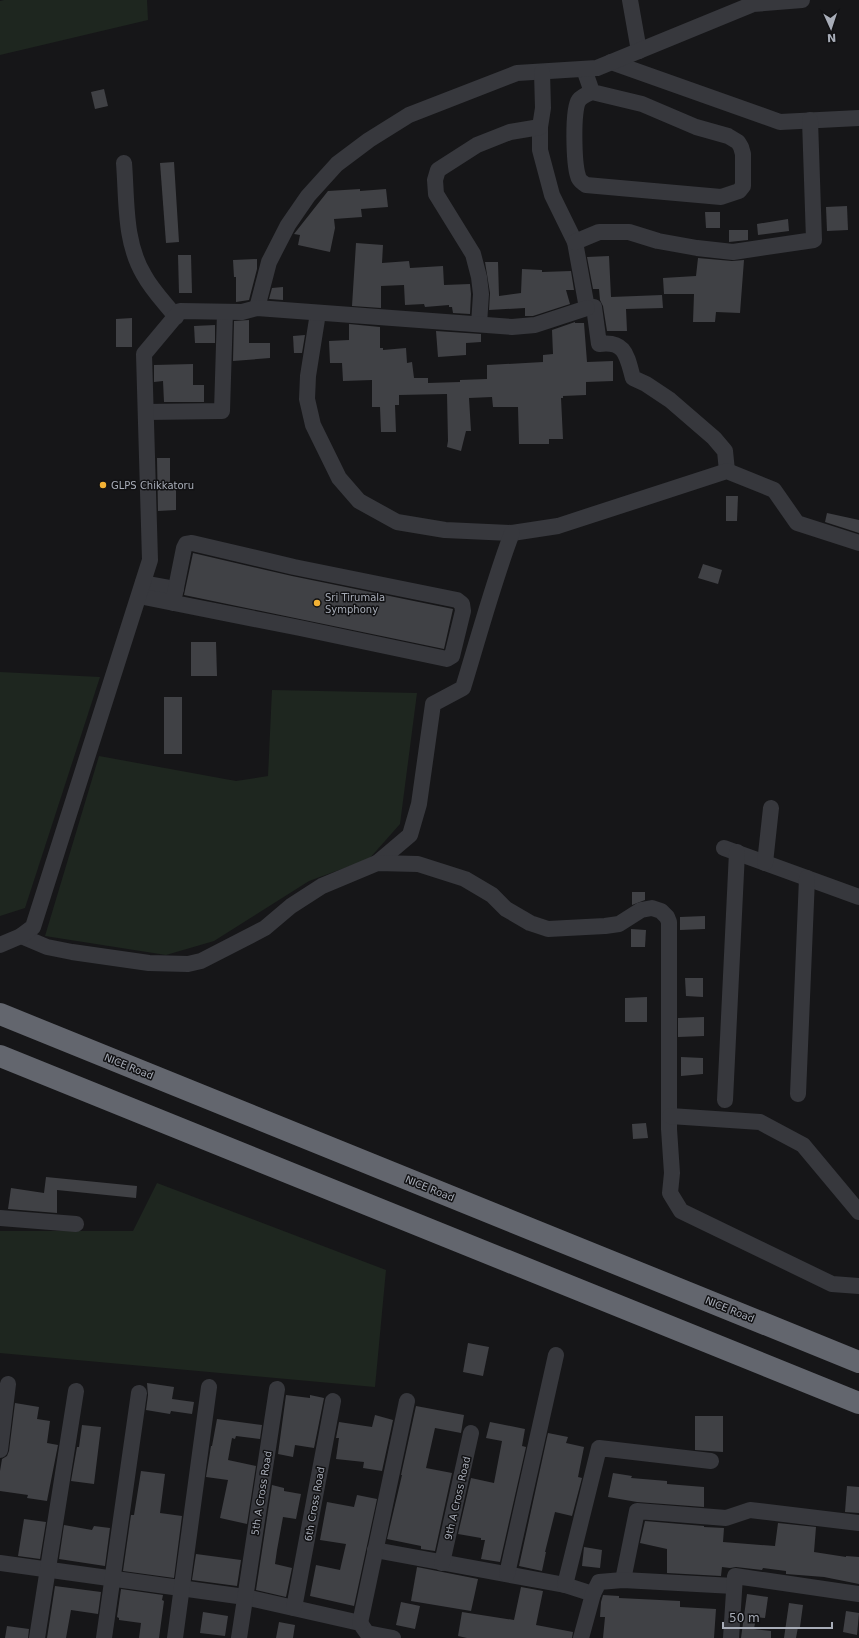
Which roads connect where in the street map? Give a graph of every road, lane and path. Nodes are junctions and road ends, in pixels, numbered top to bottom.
1 (630, 0) edge
2 (802, 0) edge
3 (639, 50) junction
4 (611, 62) junction
5 (584, 69) junction
6 (542, 72) junction
7 (592, 92) junction
8 (859, 118) edge
9 (810, 120) junction
10 (540, 127) junction
11 (124, 163) dead end
12 (575, 242) junction
13 (256, 308) junction
14 (587, 308) junction
15 (224, 312) junction
16 (318, 313) junction
17 (176, 317) junction
18 (478, 324) junction
19 (146, 412) junction
20 (727, 471) junction
21 (512, 533) junction
22 (859, 543) edge
23 (141, 589) junction
24 (175, 596) junction
25 (771, 808) dead end
26 (377, 863) junction
27 (765, 863) junction
28 (807, 878) junction
29 (859, 897) edge
30 (21, 936) junction
31 (0, 945) edge
32 (0, 1014) edge
33 (0, 1056) edge
34 (798, 1094) dead end
35 (725, 1100) dead end
36 (670, 1116) junction
37 (859, 1212) edge
38 (0, 1218) edge
39 (76, 1224) dead end
40 (859, 1286) edge
41 (556, 1355) dead end
42 (859, 1362) edge
43 (8, 1384) dead end
44 (209, 1388) dead end
45 (277, 1389) dead end
46 (76, 1391) dead end
47 (139, 1393) dead end
48 (333, 1401) dead end
49 (407, 1401) dead end
50 (859, 1402) edge
51 (472, 1433) dead end
52 (0, 1450) edge
53 (710, 1461) dead end
54 (859, 1523) edge
55 (375, 1550) junction
56 (0, 1563) edge
57 (442, 1563) junction
58 (49, 1570) junction
59 (507, 1574) junction
60 (112, 1578) junction
61 (623, 1580) junction
62 (565, 1585) junction
63 (734, 1586) junction
64 (182, 1588) junction
65 (593, 1594) junction
66 (859, 1594) edge
67 (245, 1597) junction
68 (294, 1608) junction
69 (365, 1631) edge
70 (37, 1638) edge
71 (104, 1638) edge
72 (175, 1638) edge
73 (239, 1638) edge
74 (393, 1638) edge
75 (582, 1638) edge
76 (731, 1638) edge

1 - 3 street
2 - 3 street
3 - 4 street
4 - 5 street
4 - 9 street
5 - 6 street
5 - 7 street
6 - 10 street
6 - 13 street
7 - 7 street
8 - 9 street
9 - 12 street
10 - 12 street
10 - 18 street
11 - 17 street
12 - 14 street
13 - 15 street
13 - 16 street
14 - 18 street
14 - 20 street
15 - 17 street
15 - 19 street
16 - 18 street
16 - 21 street
17 - 19 street
19 - 23 street
20 - 21 street
20 - 22 street
21 - 26 street
23 - 24 street
23 - 30 street
24 - 24 street
25 - 27 street
26 - 30 street
26 - 36 street
27 - 28 street
27 - 35 street
28 - 29 street
28 - 34 street
30 - 31 street
32 - 42 highway, NICE Road
33 - 50 highway
36 - 37 street
36 - 40 street
38 - 39 street
41 - 59 street
43 - 52 street
44 - 64 street
45 - 67 street, 5th A Cross Road
46 - 58 street
47 - 60 street
48 - 68 street, 6th Cross Road
49 - 55 street
51 - 57 street, 9th A Cross Road
53 - 62 street
54 - 61 street
55 - 57 street
55 - 69 street
56 - 58 street
57 - 59 street
58 - 60 street
58 - 70 street
59 - 62 street
60 - 64 street
60 - 71 street
61 - 63 street
61 - 65 street
62 - 65 street
63 - 66 street
63 - 76 street
64 - 67 street
64 - 72 street
65 - 75 street
67 - 68 street
67 - 73 street, 5th A Cross Road
68 - 69 street
69 - 74 street

